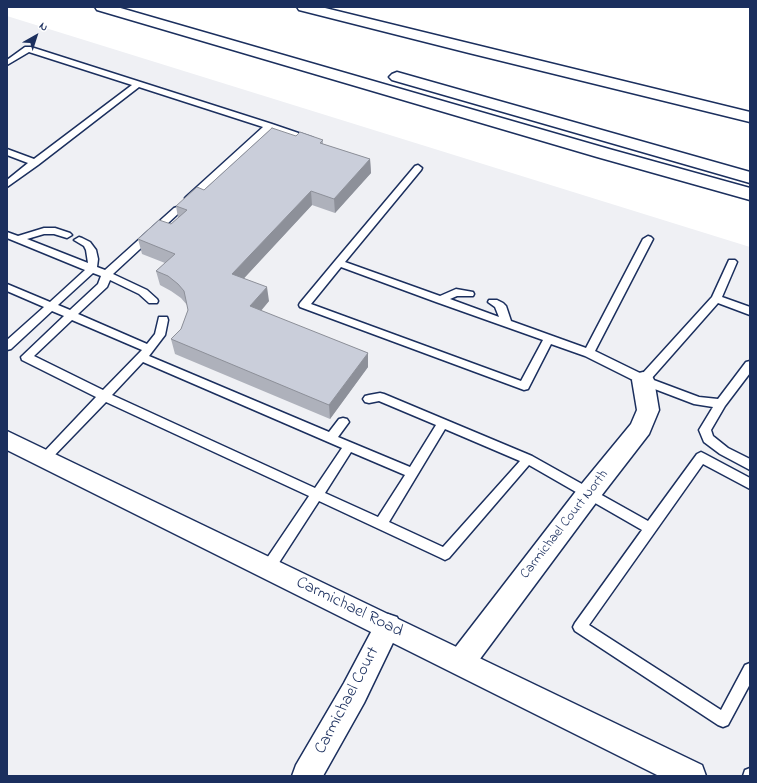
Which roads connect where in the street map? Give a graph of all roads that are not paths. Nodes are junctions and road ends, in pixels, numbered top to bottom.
1 (102, 7) edge
2 (304, 7) edge
3 (7, 63) edge
4 (380, 72) dead end
5 (138, 84) junction
6 (750, 117) edge
7 (269, 126) junction
8 (321, 143) edge
9 (7, 152) edge
10 (35, 163) junction
11 (418, 168) dead end
12 (750, 178) edge
13 (7, 184) edge
14 (750, 194) edge
15 (7, 234) edge
16 (67, 235) dead end
17 (18, 239) junction
18 (648, 239) dead end
19 (79, 240) dead end
20 (732, 262) dead end
21 (338, 263) junction
22 (92, 269) junction
23 (106, 274) junction
24 (7, 287) edge
25 (469, 294) dead end
26 (716, 299) junction
27 (440, 300) junction
28 (153, 301) dead end
29 (493, 302) dead end
30 (51, 306) junction
31 (750, 311) edge
32 (71, 314) junction
33 (163, 320) dead end
34 (506, 323) junction
35 (549, 338) junction
36 (7, 345) edge
37 (145, 353) junction
38 (589, 353) junction
39 (750, 365) edge
40 (643, 380) junction
41 (104, 396) junction
42 (369, 399) dead end
43 (721, 403) junction
44 (343, 422) dead end
45 (442, 423) junction
46 (331, 438) junction
47 (7, 440) edge
48 (349, 446) junction
49 (45, 458) junction
50 (528, 459) junction
51 (750, 465) edge
52 (412, 473) junction
53 (750, 484) edge
54 (589, 493) junction
55 (316, 495) junction
56 (380, 524) junction
57 (650, 528) junction
58 (268, 568) junction
59 (388, 626) junction
60 (461, 662) junction
61 (750, 670) edge
62 (673, 772) edge
63 (307, 776) edge

1 - 14 main road
2 - 6 main road
3 - 5 lane
4 - 12 main road
5 - 7 lane
5 - 10 lane
7 - 8 lane
7 - 23 lane
9 - 10 lane
10 - 13 lane
11 - 21 lane
15 - 17 lane
16 - 17 lane
17 - 22 lane
18 - 38 lane
19 - 22 lane
20 - 26 lane
21 - 27 lane
21 - 35 lane
22 - 23 lane
22 - 30 lane
23 - 28 lane
23 - 32 lane
24 - 30 lane
25 - 27 lane
26 - 31 lane
26 - 40 lane
27 - 34 lane
29 - 34 lane
30 - 32 lane
30 - 36 lane
32 - 37 lane
32 - 41 lane
33 - 37 lane
34 - 35 lane
35 - 38 lane
37 - 41 lane
37 - 46 lane
38 - 40 lane
39 - 43 lane
40 - 43 lane
40 - 54 main road, Carmichael Court North
41 - 49 lane
41 - 55 lane
42 - 45 lane
43 - 51 lane
44 - 46 lane
45 - 50 lane
45 - 52 lane
46 - 48 lane
47 - 49 main road, Carmichael Road
48 - 52 lane
48 - 55 lane
49 - 58 main road, Carmichael Road
50 - 54 lane
50 - 56 lane
52 - 56 lane
53 - 57 lane
54 - 57 lane
54 - 60 main road, Carmichael Court North
55 - 56 lane
55 - 58 lane
57 - 61 lane
58 - 59 main road, Carmichael Road
59 - 60 main road, Carmichael Road
59 - 63 main road, Carmichael Court
60 - 62 main road, Carmichael Road

